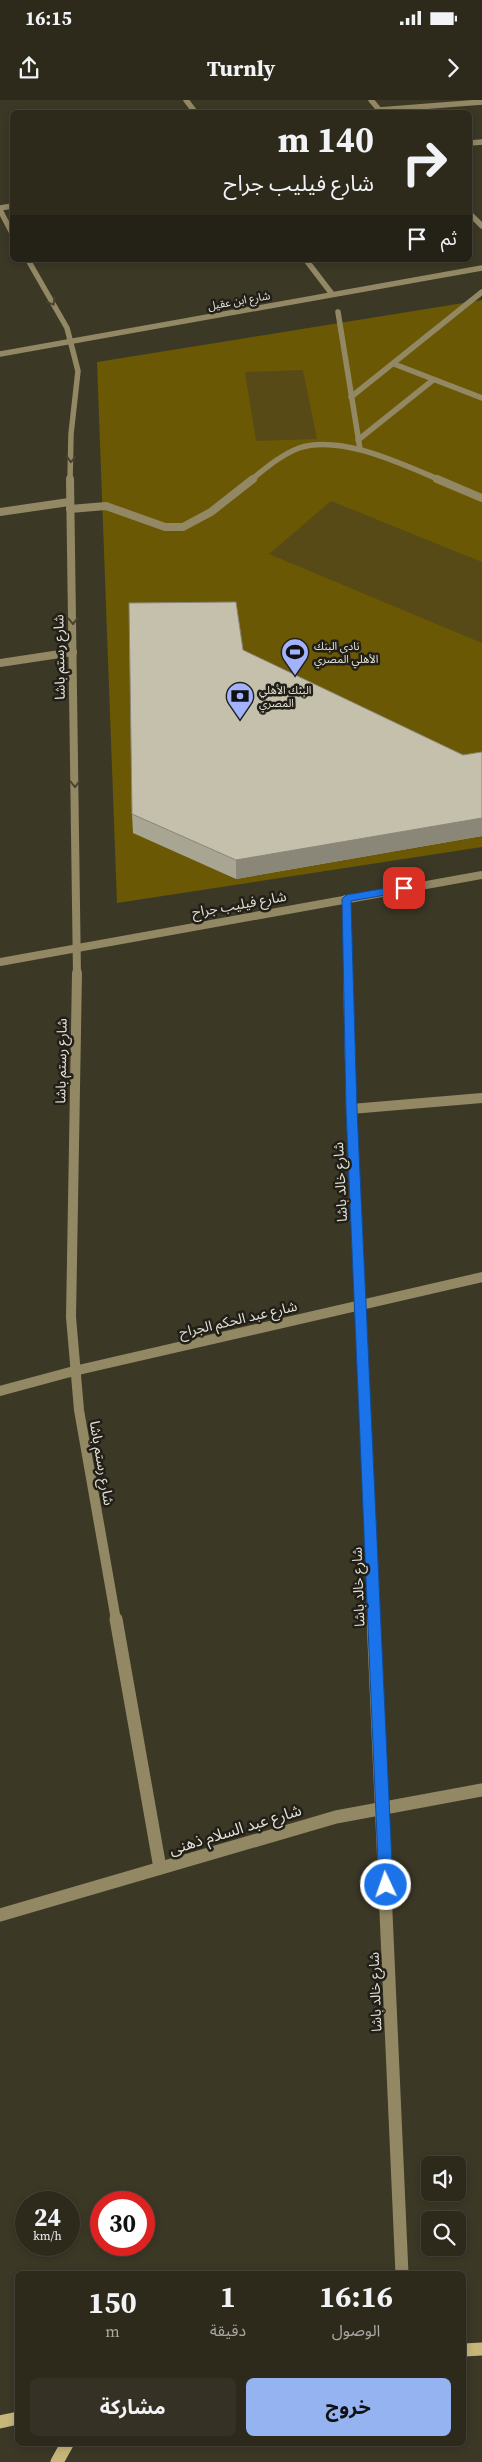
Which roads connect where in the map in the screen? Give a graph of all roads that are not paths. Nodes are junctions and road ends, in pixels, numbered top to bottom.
1 (371, 100) edge
2 (482, 102) edge
3 (379, 110) edge
4 (391, 110) edge
5 (0, 209) edge
6 (472, 216) edge
7 (482, 226) edge
8 (10, 229) edge
9 (29, 262) edge
10 (308, 262) edge
11 (482, 268) edge
12 (482, 292) edge
13 (332, 294) junction
14 (338, 312) dead end
15 (72, 342) junction
16 (0, 354) edge
17 (394, 364) junction
18 (433, 380) junction
19 (351, 397) junction
20 (482, 398) edge
21 (358, 440) junction
22 (360, 449) junction
23 (482, 498) edge
24 (70, 505) junction
25 (0, 512) edge
26 (73, 652) junction
27 (0, 663) edge
28 (482, 875) edge
29 (346, 899) junction
30 (77, 947) junction
31 (0, 962) edge
32 (482, 1098) edge
33 (351, 1109) junction
34 (482, 1277) edge
35 (360, 1306) junction
36 (74, 1371) junction
37 (0, 1391) edge
38 (482, 1790) edge
39 (382, 1808) junction
40 (160, 1868) junction
41 (0, 1915) edge
42 (402, 2271) edge
43 (482, 2349) edge
44 (466, 2350) edge
45 (15, 2419) edge
46 (0, 2422) edge
47 (66, 2446) edge
48 (57, 2462) edge

1 - 3 street
2 - 4 street
5 - 8 street
6 - 7 street
9 -> 15 street, شارع رستم باشا
10 - 13 street
11 - 13 street, شارع ابن عقيل
12 - 17 street
13 - 15 street, شارع ابن عقيل
14 - 19 street
15 - 16 street, شارع ابن عقيل
15 -> 24 street, شارع رستم باشا
17 - 18 street
17 - 19 street
18 - 20 street
18 - 21 street
19 - 21 street
21 - 22 street
22 - 23 street
22 - 24 street
24 - 25 street
24 -> 26 street, شارع رستم باشا
26 - 27 street
26 -> 30 street, شارع رستم باشا
28 - 29 street, شارع فيليب جراح
29 - 30 street, شارع فيليب جراح
29 - 33 street, شارع خالد باشا
30 - 31 street, شارع فيليب جراح
30 - 36 street, شارع رستم باشا
32 - 33 street
33 - 35 street, شارع خالد باشا
34 - 35 street, شارع عبد الحكم الجراح
35 - 36 street, شارع عبد الحكم الجراح
35 - 39 street, شارع خالد باشا
36 - 37 street, شارع عبد الحكم الجراح
36 - 40 street, شارع رستم باشا
38 - 39 street, شارع عبد السلام ذهنى
39 - 40 street, شارع عبد السلام ذهنى
39 - 42 street, شارع خالد باشا
40 - 41 street, شارع عبد السلام ذهنى
43 - 44 main road
45 - 46 main road
47 - 48 main road

